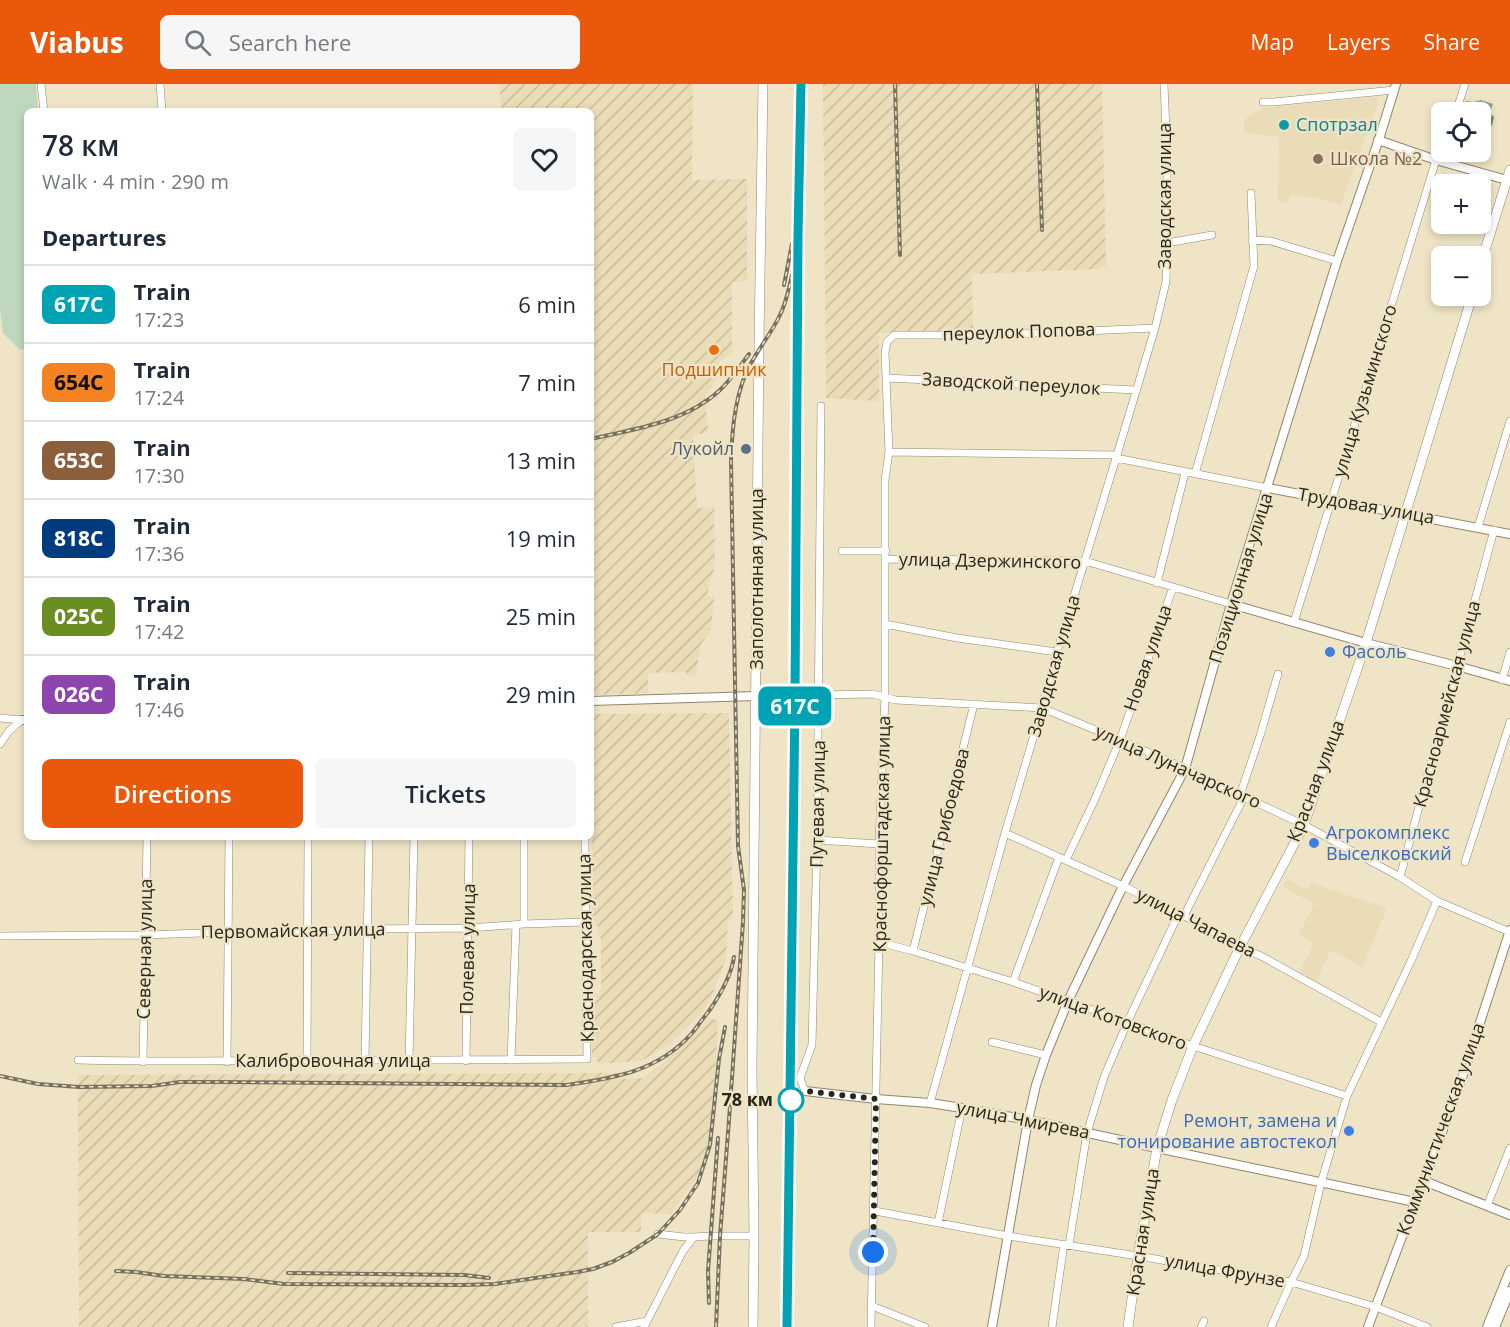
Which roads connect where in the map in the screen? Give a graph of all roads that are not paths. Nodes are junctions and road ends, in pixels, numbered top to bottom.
1 (41, 84) edge
2 (160, 84) edge
3 (763, 84) edge
4 (1164, 84) edge
5 (1465, 84) edge
6 (1395, 87) edge
7 (1263, 102) dead end
8 (1459, 102) edge
9 (44, 108) edge
10 (162, 108) edge
11 (1378, 140) junction
12 (1431, 157) edge
13 (1438, 162) edge
14 (1446, 162) edge
15 (1510, 170) edge
16 (1508, 180) edge
17 (1251, 193) dead end
18 (1212, 235) dead end
19 (1252, 240) junction
20 (1167, 243) junction
21 (1487, 246) edge
22 (1337, 261) junction
23 (1469, 306) edge
24 (1155, 328) junction
25 (887, 342) joint
26 (886, 378) junction
27 (1136, 390) junction
28 (821, 406) dead end
29 (1510, 421) edge
30 (889, 452) junction
31 (1117, 457) junction
32 (1185, 472) junction
33 (1195, 474) junction
34 (1268, 488) junction
35 (1332, 500) junction
36 (1405, 513) junction
37 (1478, 526) junction
38 (1494, 530) junction
39 (1510, 534) edge
40 (842, 551) dead end
41 (886, 555) junction
42 (1085, 561) junction
43 (1157, 583) junction
44 (1173, 587) junction
45 (1231, 604) junction
46 (1294, 622) junction
47 (885, 624) junction
48 (1366, 643) junction
49 (1057, 652) junction
50 (1510, 652) edge
51 (1457, 666) junction
52 (1278, 674) dead end
53 (1506, 680) edge
54 (819, 694) junction
55 (756, 696) junction
56 (885, 697) junction
57 (594, 700) edge
58 (974, 704) junction
59 (1042, 708) junction
60 (0, 718) edge
61 (24, 720) edge
62 (24, 721) edge
63 (1510, 722) edge
64 (1120, 740) junction
65 (0, 744) edge
66 (1185, 769) junction
67 (1242, 796) junction
68 (1304, 825) junction
69 (1005, 833) junction
70 (147, 840) edge
71 (229, 840) edge
72 (308, 840) edge
73 (369, 840) edge
74 (414, 840) edge
75 (469, 840) edge
76 (524, 840) edge
77 (585, 840) edge
78 (818, 840) junction
79 (879, 844) junction
80 (1063, 858) junction
81 (1465, 862) dead end
82 (1400, 877) junction
83 (1123, 886) junction
84 (1437, 901) junction
85 (1181, 914) junction
86 (585, 922) junction
87 (524, 924) junction
88 (516, 925) junction
89 (368, 928) junction
90 (468, 928) junction
91 (412, 929) junction
92 (1510, 931) edge
93 (229, 932) junction
94 (307, 933) junction
95 (146, 935) junction
96 (0, 936) edge
97 (879, 942) junction
98 (1240, 947) junction
99 (913, 951) junction
100 (967, 968) junction
101 (1013, 982) junction
102 (1068, 1000) junction
103 (1381, 1022) junction
104 (1127, 1023) junction
105 (992, 1042) dead end
106 (1193, 1046) junction
107 (1046, 1055) junction
108 (587, 1059) joint
109 (78, 1060) dead end
110 (307, 1060) junction
111 (511, 1060) junction
112 (365, 1061) junction
113 (409, 1061) junction
114 (466, 1061) junction
115 (144, 1062) junction
116 (227, 1062) junction
117 (806, 1091) joint
118 (1347, 1096) junction
119 (876, 1099) junction
120 (930, 1103) junction
121 (962, 1107) junction
122 (1028, 1120) junction
123 (1087, 1133) junction
124 (1157, 1148) junction
125 (1510, 1148) edge
126 (1424, 1181) junction
127 (1321, 1183) junction
128 (1415, 1202) junction
129 (1486, 1206) junction
130 (875, 1211) junction
131 (1510, 1215) edge
132 (938, 1223) junction
133 (658, 1234) dead end
134 (754, 1236) junction
135 (1008, 1236) junction
136 (694, 1237) junction
137 (1066, 1245) junction
138 (1138, 1256) junction
139 (1510, 1270) edge
140 (1291, 1282) junction
141 (1510, 1291) edge
142 (872, 1306) junction
143 (1376, 1307) junction
144 (645, 1324) edge
145 (616, 1327) edge
146 (753, 1327) edge
147 (872, 1327) edge
148 (925, 1327) edge
149 (992, 1327) edge
150 (1052, 1327) edge
151 (1128, 1327) edge
152 (1271, 1327) edge
153 (1368, 1327) edge
154 (1427, 1327) edge
155 (1487, 1327) edge
156 (1496, 1327) edge

1 - 9 street
2 - 10 street
3 - 55 main road, Заполотняная улица
4 - 20 street, Заводская улица
5 - 8 street
6 - 7 street
6 - 11 street, Позиционная улица
11 - 12 street
11 - 22 street, Позиционная улица
13 - 35 street, улица Кузьминского
14 - 16 street
15 - 16 main road
16 - 21 main road
17 - 19 street
18 - 20 street
19 - 22 street
19 - 33 street
20 - 24 street, Заводская улица
22 - 34 street, Позиционная улица
23 - 36 main road, Красная улица
24 - 25 street, переулок Попова
24 - 27 street, Заводская улица
25 - 26 street, Краснофорштадская улица
26 - 27 street, Заводской переулок
26 - 30 street, Краснофорштадская улица
27 - 31 street, Заводская улица
28 - 54 street, Путевая улица
29 - 37 street
30 - 31 street, Трудовая улица
30 - 41 street, Краснофорштадская улица
31 - 32 street, Трудовая улица
31 - 42 street, Заводская улица
32 - 33 street, Трудовая улица
32 - 43 street, Новая улица
33 - 34 street, Трудовая улица
34 - 35 street, Трудовая улица
34 - 45 street, Позиционная улица
35 - 36 street, Трудовая улица
35 - 46 street, улица Кузьминского
36 - 37 street, Трудовая улица
36 - 48 main road, Красная улица
37 - 38 street, Трудовая улица
38 - 39 street, Трудовая улица
38 - 51 street, Красноармейская улица
40 - 41 street, улица Дзержинского
41 - 42 street, улица Дзержинского
41 - 47 street, Краснофорштадская улица
42 - 43 street, улица Дзержинского
42 - 49 street, Заводская улица
43 - 44 street, улица Дзержинского
44 - 45 street, улица Дзержинского
44 - 64 street, Новая улица
45 - 46 street, улица Дзержинского
45 - 66 street, Позиционная улица
46 - 48 street, улица Дзержинского
47 - 49 street
47 - 56 street, Краснофорштадская улица
48 - 51 street, улица Дзержинского
48 - 68 main road, Красная улица
49 - 59 street, Заводская улица
50 - 53 street
51 - 53 street, улица Дзержинского
51 - 82 street, Красноармейская улица
52 - 67 street
54 - 56 street, улица Луначарского
54 - 78 street, Путевая улица
55 - 57 street
55 - 134 main road, Заполотняная улица
56 - 58 street, улица Луначарского
56 - 79 street, Краснофорштадская улица
58 - 59 street, улица Луначарского
58 - 99 street, улица Грибоедова
59 - 64 street, улица Луначарского
59 - 69 street, Заводская улица
60 - 61 street
62 - 65 street
63 - 81 street
64 - 66 street, улица Луначарского
64 - 80 street, Новая улица
66 - 67 street, улица Луначарского
66 - 83 street, Позиционная улица
67 - 68 street, улица Луначарского
67 - 85 street
68 - 82 street, улица Луначарского
68 - 98 main road, Красная улица
69 - 80 street, улица Чапаева
69 - 100 street, Заводская улица
70 - 95 street, Северная улица
71 - 93 street
72 - 94 street
73 - 89 street
74 - 91 street
75 - 90 street, Полевая улица
76 - 87 street
77 - 86 street, Краснодарская улица
78 - 79 street
78 - 117 street, Путевая улица
79 - 97 street, Краснофорштадская улица
80 - 83 street, улица Чапаева
80 - 101 street, Новая улица
82 - 84 street, улица Луначарского
83 - 85 street, улица Чапаева
83 - 102 street, Позиционная улица
84 - 92 street, улица Луначарского
84 - 103 street
85 - 98 street, улица Чапаева
85 - 104 street
86 - 87 street, Первомайская улица
86 - 108 street, Краснодарская улица
87 - 88 street, Первомайская улица
88 - 90 street, Первомайская улица
88 - 111 street
89 - 91 street, Первомайская улица
89 - 94 street, Первомайская улица
89 - 112 street
90 - 91 street, Первомайская улица
90 - 114 street, Полевая улица
91 - 113 street
92 - 126 street, Коммунистическая улица
93 - 94 street, Первомайская улица
93 - 95 street, Первомайская улица
93 - 116 street
94 - 110 street
95 - 96 street, Первомайская улица
95 - 115 street, Северная улица
97 - 99 street, улица Котовского
97 - 119 street, Краснофорштадская улица
98 - 103 street, улица Чапаева
98 - 106 main road, Красная улица
99 - 100 street, улица Котовского
100 - 101 street, улица Котовского
100 - 120 street, Заводская улица
101 - 102 street, улица Котовского
102 - 104 street, улица Котовского
102 - 107 street, Позиционная улица
103 - 118 street
104 - 106 street, улица Котовского
104 - 123 street
105 - 107 street
106 - 118 street, улица Котовского
106 - 124 main road, Красная улица
107 - 122 street, Позиционная улица
108 - 111 street, Калибровочная улица
109 - 115 street, Калибровочная улица
110 - 112 street, Калибровочная улица
110 - 116 street, Калибровочная улица
111 - 114 street, Калибровочная улица
112 - 113 street, Калибровочная улица
113 - 114 street, Калибровочная улица
115 - 116 street, Калибровочная улица
117 - 119 street, улица Чмирева
118 - 127 street
119 - 120 street, улица Чмирева
119 - 130 street, Краснофорштадская улица
120 - 121 street, улица Чмирева
121 - 122 street, улица Чмирева
121 - 132 street
122 - 123 street, улица Чмирева
122 - 135 street, Позиционная улица
123 - 124 street, улица Чмирева
123 - 137 street
124 - 127 street, улица Чмирева
124 - 138 main road, Красная улица
125 - 129 street
126 - 128 street, Коммунистическая улица
126 - 129 street
127 - 128 street, улица Чмирева
127 - 140 street
128 - 143 street, Коммунистическая улица
129 - 131 street
130 - 132 street, улица Фрунзе
130 - 142 street, Краснофорштадская улица
132 - 135 street, улица Фрунзе
133 - 136 street
134 - 136 street
134 - 146 main road, Заполотняная улица
135 - 137 street, улица Фрунзе
135 - 149 street, Позиционная улица
136 - 144 street
137 - 138 street, улица Фрунзе
137 - 150 street
138 - 140 street, улица Фрунзе
138 - 151 main road, Красная улица
139 - 155 street
140 - 143 street, улица Фрунзе
140 - 152 street
141 - 156 street
142 - 147 street, Краснофорштадская улица
142 - 148 street
143 - 153 street, Коммунистическая улица
143 - 154 street, улица Фрунзе
144 - 145 street

